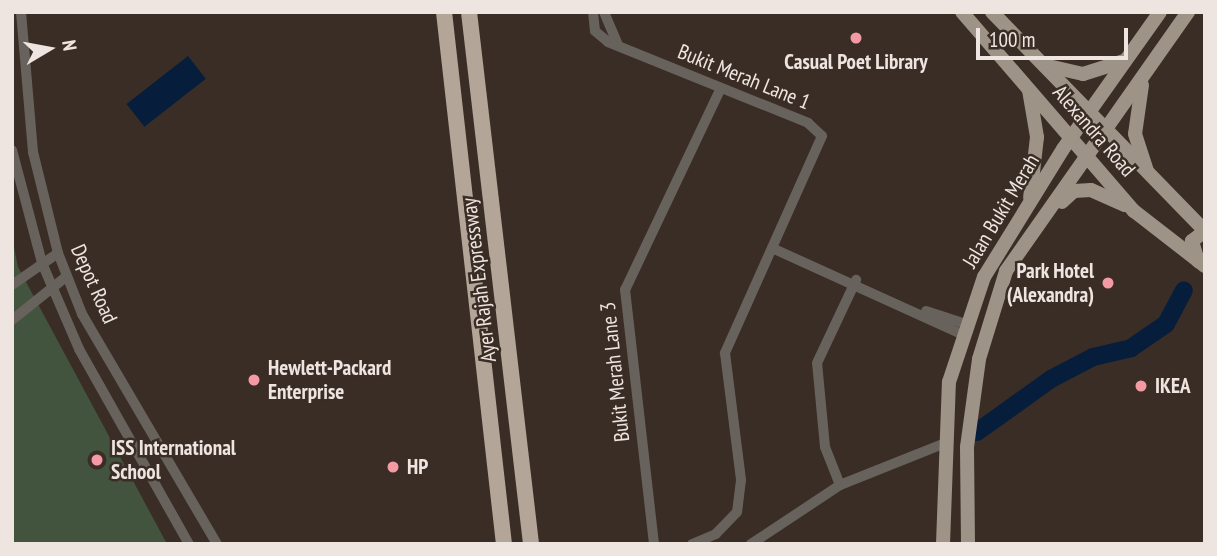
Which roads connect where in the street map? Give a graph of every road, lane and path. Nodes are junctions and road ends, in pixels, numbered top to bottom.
1 (20, 12) edge
2 (444, 12) edge
3 (469, 12) edge
4 (593, 12) edge
5 (604, 12) edge
6 (962, 12) edge
7 (992, 12) edge
8 (1160, 12) edge
9 (1188, 12) edge
10 (617, 43) junction
11 (1128, 58) junction
12 (1039, 63) junction
13 (1144, 76) junction
14 (1028, 89) junction
15 (720, 90) junction
16 (1087, 113) junction
17 (1106, 131) junction
18 (1071, 137) junction
19 (12, 150) edge
20 (1089, 155) junction
21 (1156, 187) junction
22 (1030, 204) junction
23 (1134, 211) junction
24 (1046, 217) junction
25 (1205, 231) edge
26 (773, 245) junction
27 (58, 253) junction
28 (42, 262) junction
29 (1201, 264) edge
30 (67, 276) junction
31 (855, 283) junction
32 (12, 285) edge
33 (52, 286) junction
34 (12, 320) edge
35 (964, 329) junction
36 (943, 444) junction
37 (840, 485) junction
38 (189, 544) edge
39 (217, 544) edge
40 (504, 544) edge
41 (531, 544) edge
42 (654, 544) edge
43 (692, 544) edge
44 (751, 544) edge
45 (943, 544) edge
46 (968, 544) edge

1 - 27 street, Depot Road
2 - 40 highway, Ayer Rajah Expressway
3 - 41 highway, Ayer Rajah Expressway
4 - 10 street, Bukit Merah Lane 1
5 - 10 street
6 - 14 main road, Alexandra Road
7 - 12 main road, Alexandra Road
8 - 11 main road, Jalan Bukit Merah
9 - 13 main road, Jalan Bukit Merah
10 - 15 street, Bukit Merah Lane 1
11 - 12 main road
11 - 16 main road, Jalan Bukit Merah
12 - 16 main road, Alexandra Road
13 - 17 main road, Jalan Bukit Merah
13 - 21 main road
14 - 18 main road, Alexandra Road
14 - 22 main road
15 - 26 street, Bukit Merah Lane 1
15 - 42 street, Bukit Merah Lane 3
16 - 17 main road, Alexandra Road
16 - 18 main road, Jalan Bukit Merah
17 - 20 main road, Jalan Bukit Merah
17 - 21 main road, Alexandra Road
18 - 20 main road, Alexandra Road
18 - 22 main road, Jalan Bukit Merah
19 - 28 street, Depot Road
20 - 23 main road, Alexandra Road
20 - 24 main road, Jalan Bukit Merah
21 - 25 main road, Alexandra Road
22 - 35 main road, Jalan Bukit Merah
23 - 24 main road
23 - 29 main road, Alexandra Road
24 - 46 main road, Jalan Bukit Merah
25 - 29 main road
26 - 31 street
26 - 43 street
27 - 28 street
27 - 30 street, Depot Road
28 - 32 street
28 - 33 street, Depot Road
30 - 33 street
30 - 39 street, Depot Road
31 - 35 street
31 - 37 street
33 - 34 street
33 - 38 street, Depot Road
35 - 36 main road, Jalan Bukit Merah
36 - 37 street
36 - 45 main road, Jalan Bukit Merah
37 - 44 street

